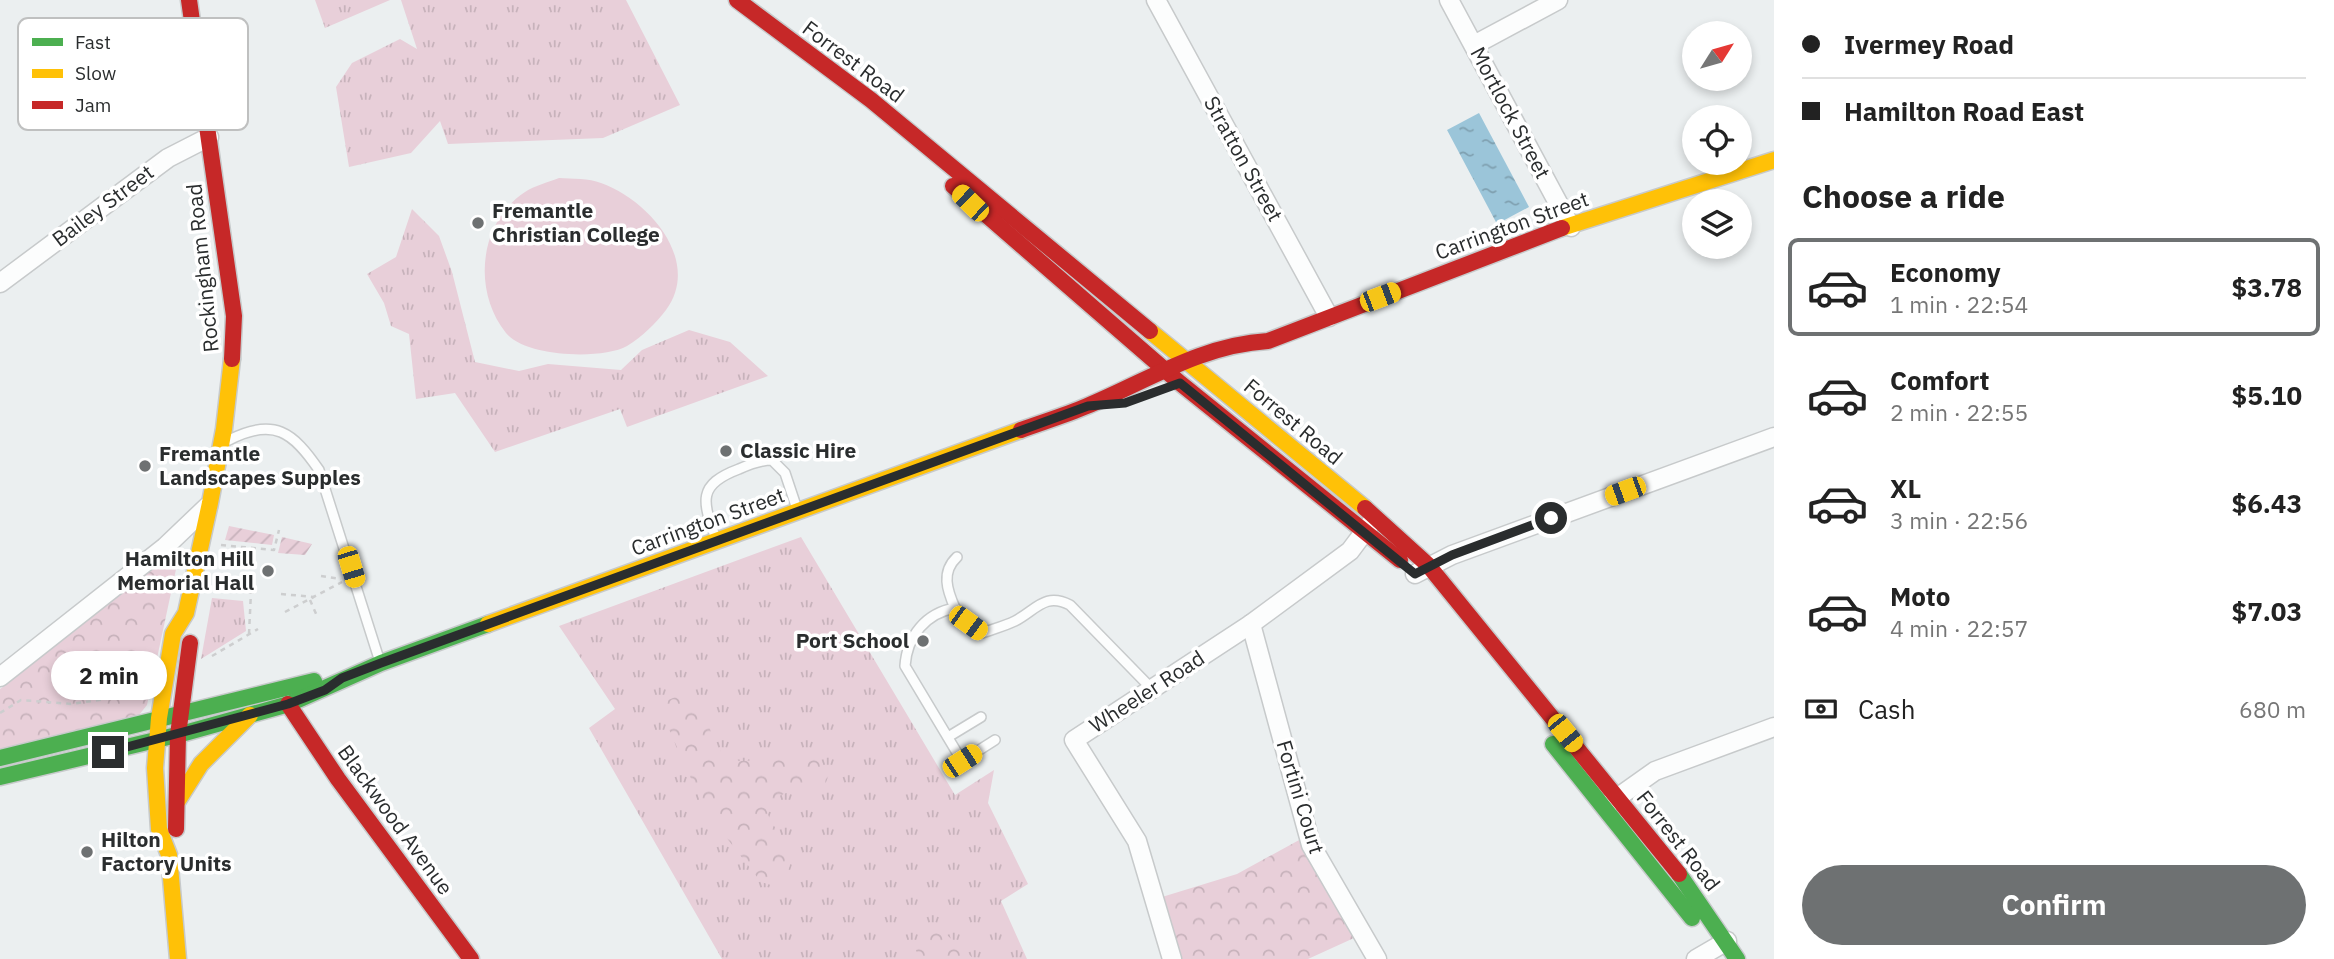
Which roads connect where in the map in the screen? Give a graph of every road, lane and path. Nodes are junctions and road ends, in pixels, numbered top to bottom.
1 (189, 0) edge
2 (721, 0) edge
3 (737, 0) edge
4 (1156, 0) edge
5 (1449, 0) edge
6 (1558, 0) edge
7 (192, 18) edge
8 (1474, 45) junction
9 (208, 130) edge
10 (209, 137) junction
11 (1774, 160) edge
12 (1571, 227) junction
13 (0, 283) edge
14 (1329, 317) junction
15 (1268, 341) junction
16 (1188, 362) junction
17 (1165, 370) junction
18 (1204, 375) junction
19 (1180, 383) junction
20 (1088, 406) junction
21 (1774, 437) edge
22 (222, 444) junction
23 (209, 505) junction
24 (798, 512) junction
25 (1370, 525) junction
26 (279, 530) dead end
27 (717, 541) junction
28 (219, 545) dead end
29 (957, 557) dead end
30 (1421, 570) junction
31 (321, 576) dead end
32 (211, 589) dead end
33 (251, 592) junction
34 (258, 593) dead end
35 (281, 594) dead end
36 (314, 597) junction
37 (310, 600) junction
38 (955, 608) junction
39 (285, 612) dead end
40 (186, 613) junction
41 (317, 616) dead end
42 (1251, 624) junction
43 (258, 629) dead end
44 (249, 634) junction
45 (207, 659) dead end
46 (381, 663) junction
47 (1, 675) edge
48 (342, 678) junction
49 (1152, 689) junction
50 (141, 694) dead end
51 (288, 704) junction
52 (182, 710) junction
53 (0, 713) edge
54 (250, 715) junction
55 (981, 717) dead end
56 (159, 718) junction
57 (1774, 727) edge
58 (178, 735) junction
59 (948, 737) junction
60 (995, 740) dead end
61 (156, 742) junction
62 (0, 758) edge
63 (0, 777) edge
64 (177, 802) junction
65 (1610, 803) junction
66 (169, 855) junction
67 (1720, 950) edge
68 (178, 959) edge
69 (471, 959) edge
70 (1172, 959) edge
71 (1377, 959) edge
72 (1696, 959) edge
73 (1737, 959) edge

1 - 7 main road, Rockingham Road
2 - 17 main road, Forrest Road
3 - 16 main road, Forrest Road
4 - 14 street, Stratton Street
5 - 8 street, Mortlock Street
6 - 8 street
8 - 12 street, Mortlock Street
9 - 10 main road, Rockingham Road
10 - 13 street, Bailey Street
10 - 22 main road, Rockingham Road
11 - 12 main road, Carrington Street
12 - 14 main road, Carrington Street
14 - 15 main road, Carrington Street
15 - 16 main road, Carrington Street
15 - 18 main road, Carrington Street
16 - 17 main road, Carrington Street
16 - 18 main road, Forrest Road
17 - 19 main road, Forrest Road
17 - 20 main road, Carrington Street
18 - 19 main road, Carrington Street
18 - 25 main road, Forrest Road
19 - 20 main road, Carrington Street
19 - 25 main road, Forrest Road
20 - 24 main road, Carrington Street
21 - 30 street
22 - 23 main road, Rockingham Road
22 - 46 lane
23 - 40 main road, Rockingham Road
23 - 47 street
24 - 27 main road, Carrington Street
24 - 27 lane
25 - 30 main road, Forrest Road
25 - 42 street, Wheeler Road
26 - 28 path
27 - 46 main road, Carrington Street
29 - 38 lane
30 - 65 main road, Forrest Road
31 - 36 path
32 - 33 path
33 - 34 path
33 - 44 path
35 - 36 path
36 - 37 path
37 - 39 path
37 - 41 path
38 - 49 lane
38 - 59 lane
40 - 52 main road, Rockingham Road
40 - 56 main road, Rockingham Road
42 - 49 street, Wheeler Road
42 - 71 street, Fortini Court
43 - 44 path
44 - 45 path
46 - 48 main road, Carrington Street
48 - 51 main road, Carrington Street
48 - 52 main road, Carrington Street
49 - 70 street, Wheeler Road
50 - 53 path
51 - 54 main road, Carrington Street
51 - 69 main road, Blackwood Avenue
52 - 56 main road, Carrington Street
52 - 58 main road, Rockingham Road
54 - 58 main road, Carrington Street
54 - 64 main road
55 - 59 lane
56 - 61 main road, Rockingham Road
56 - 62 main road, Carrington Street
57 - 65 street
58 - 61 main road, Carrington Street
58 - 64 main road, Rockingham Road
59 - 60 lane
61 - 63 main road, Carrington Street
61 - 66 main road, Rockingham Road
64 - 66 main road, Rockingham Road
65 - 67 main road, Forrest Road
66 - 68 main road, Rockingham Road
67 - 72 street
67 - 73 main road, Forrest Road

